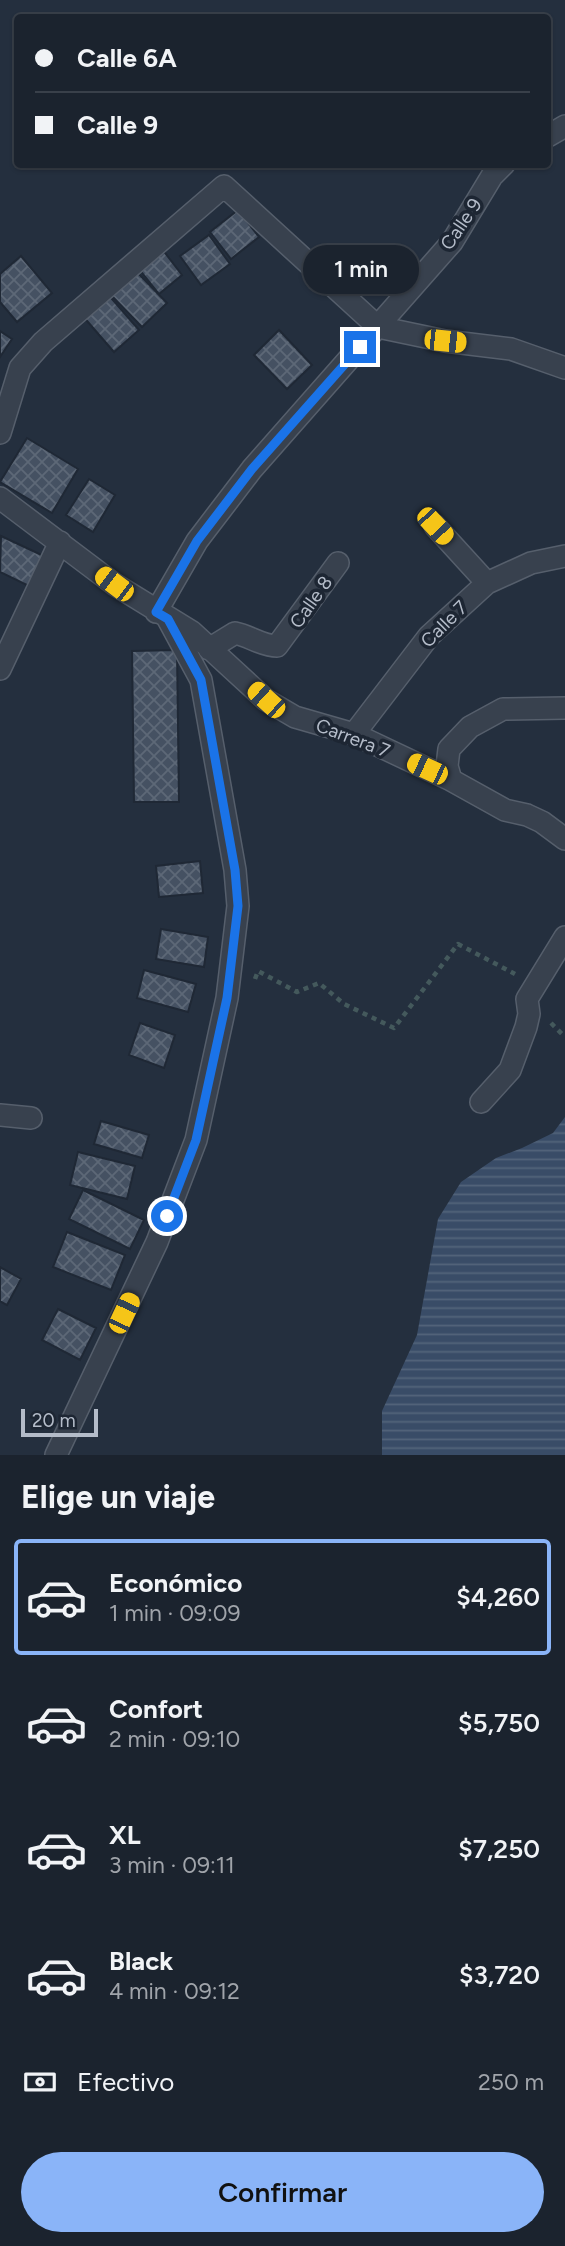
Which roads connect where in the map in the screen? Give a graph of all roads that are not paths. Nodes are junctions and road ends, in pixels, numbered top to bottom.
1 (500, 168) edge
2 (378, 327) junction
3 (565, 368) edge
4 (0, 433) edge
5 (0, 498) edge
6 (435, 526) dead end
7 (60, 542) junction
8 (565, 556) edge
9 (338, 563) dead end
10 (487, 583) junction
11 (162, 615) junction
12 (209, 649) junction
13 (0, 669) edge
14 (565, 708) edge
15 (354, 734) junction
16 (451, 780) junction
17 (565, 839) edge
18 (565, 937) edge
19 (481, 1102) dead end
20 (0, 1115) edge
21 (31, 1118) dead end
22 (56, 1455) edge

1 - 2 street, Calle 9
2 - 3 street
2 - 4 street
2 - 11 street, Calle 9
5 - 7 street, Carrera 7
6 - 10 street
7 - 11 street, Carrera 7
7 - 13 street
8 - 10 street, Calle 7
9 - 12 street, Calle 8
10 - 15 street, Calle 7
11 - 12 street, Carrera 7
11 - 22 street
12 - 15 street, Carrera 7
14 - 16 street
15 - 16 street, Carrera 7
16 - 17 street, Carrera 7
18 - 19 street
20 - 21 street

